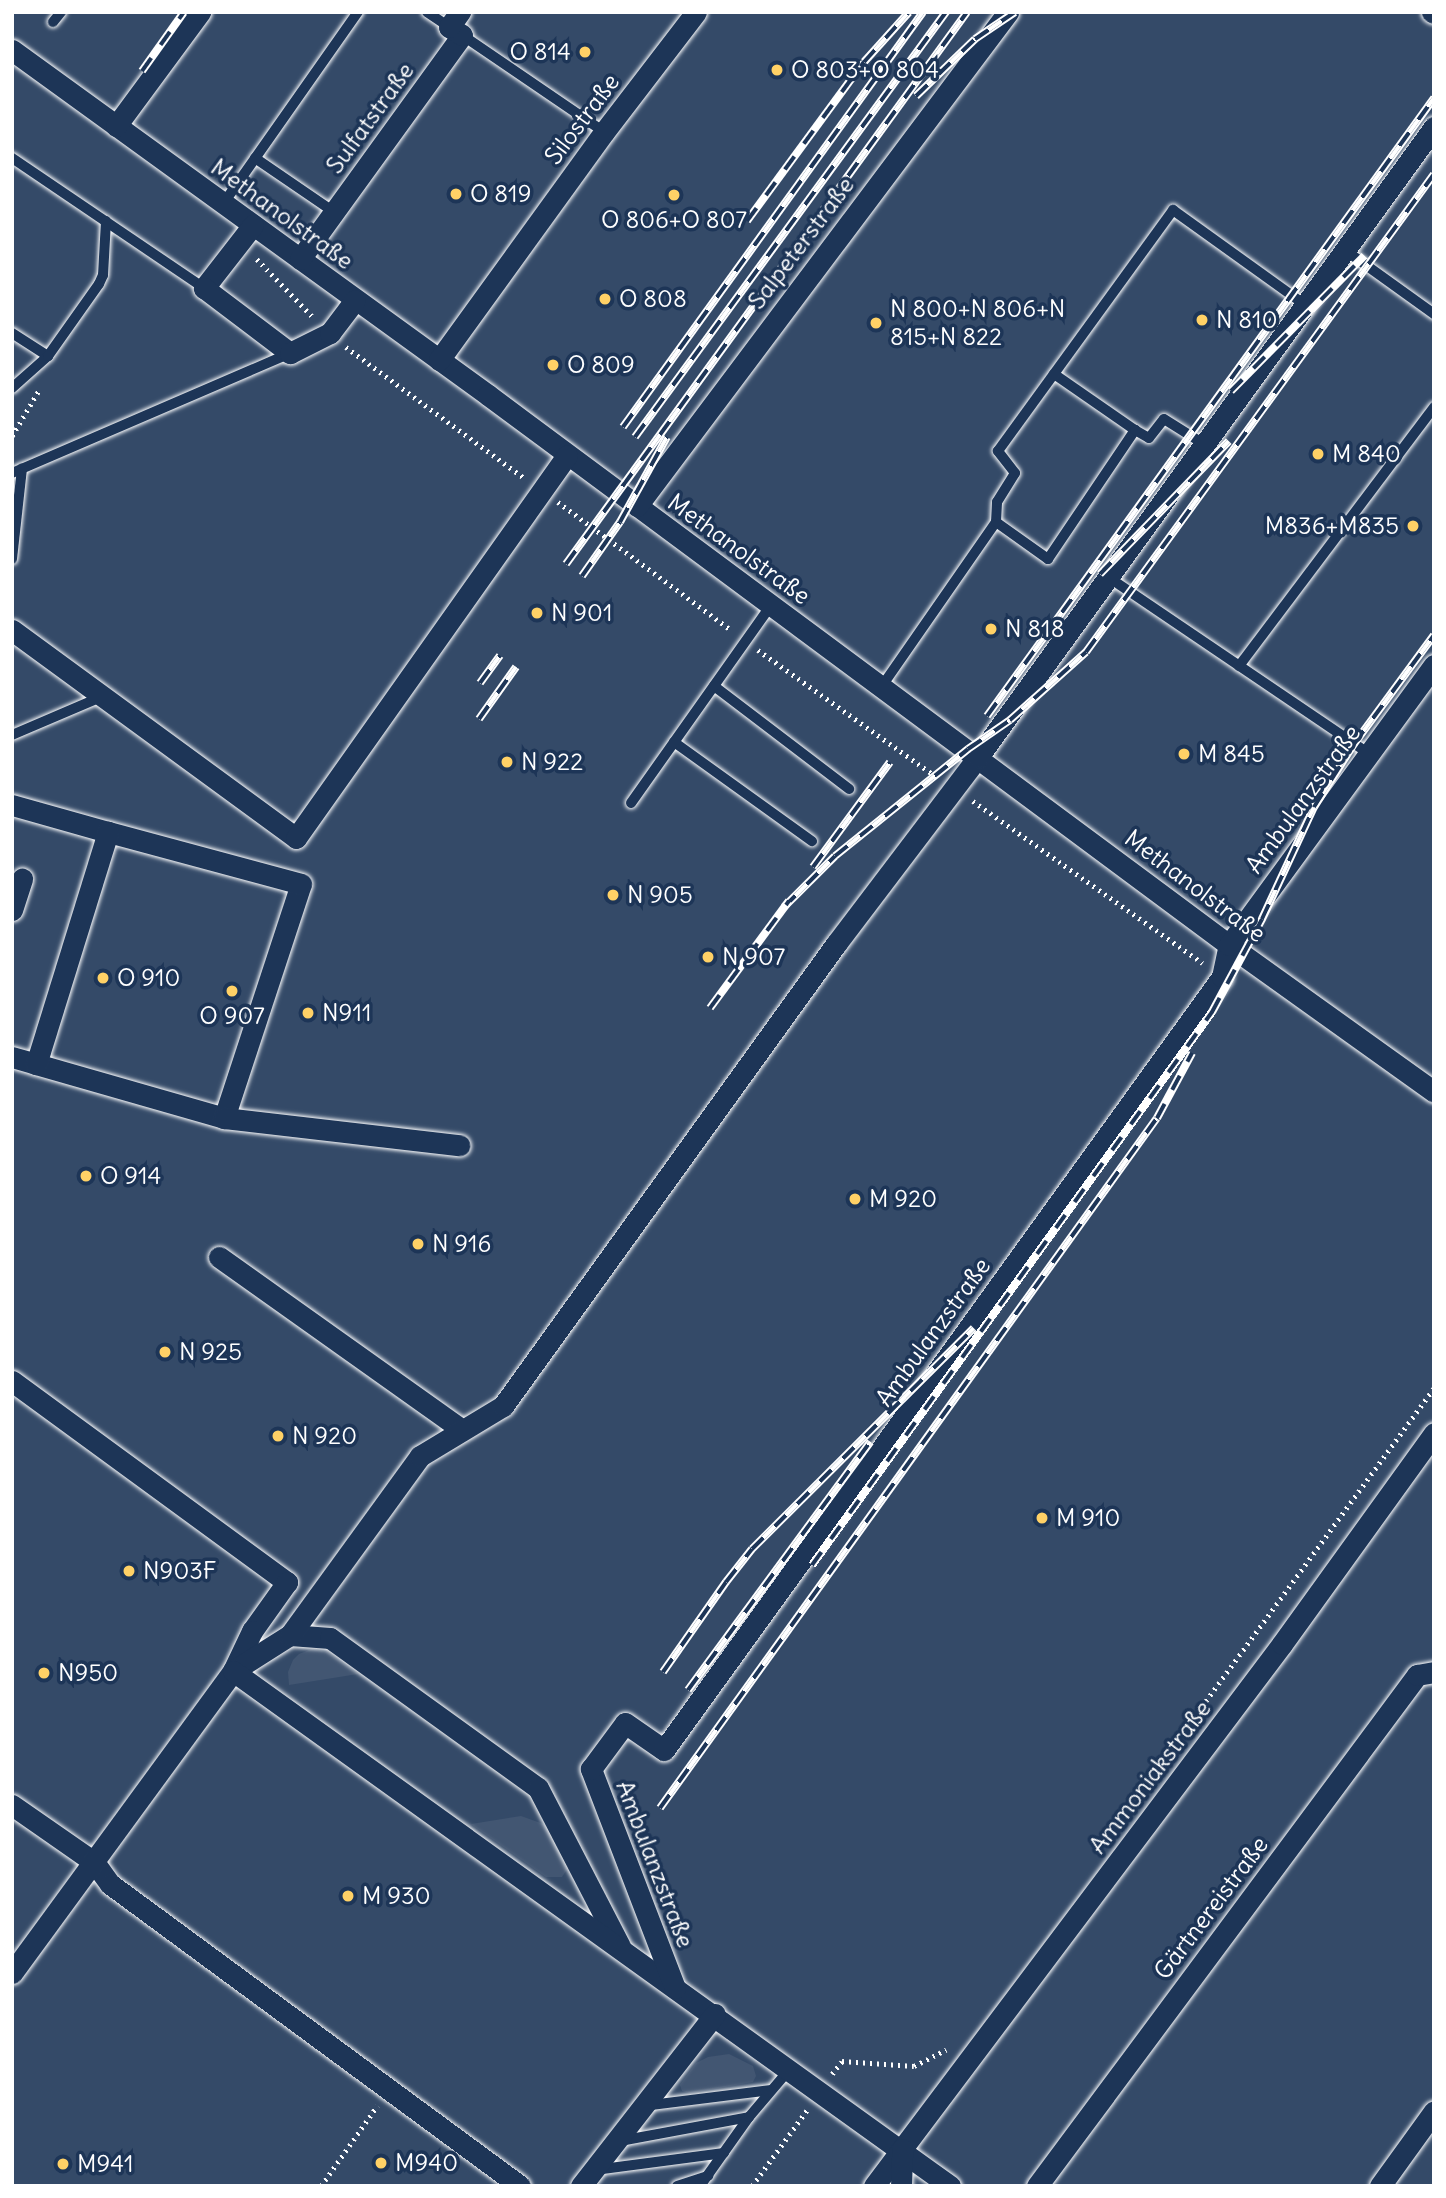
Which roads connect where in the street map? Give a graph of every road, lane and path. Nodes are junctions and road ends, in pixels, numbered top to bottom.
1 (61, 12) edge
2 (200, 12) edge
3 (358, 12) edge
4 (427, 12) edge
5 (696, 12) edge
6 (1008, 12) edge
7 (53, 22) dead end
8 (457, 25) edge
9 (12, 50) edge
10 (116, 126) junction
11 (1434, 127) edge
12 (604, 132) junction
13 (12, 158) edge
14 (255, 158) junction
15 (223, 204) junction
16 (334, 212) junction
17 (106, 221) junction
18 (247, 233) junction
19 (1345, 250) junction
20 (300, 259) junction
21 (204, 288) junction
22 (355, 300) junction
23 (1305, 304) junction
24 (1434, 314) edge
25 (12, 333) edge
26 (330, 333) junction
27 (290, 353) junction
28 (48, 356) junction
29 (439, 360) junction
30 (1054, 374) junction
31 (12, 388) edge
32 (1434, 407) edge
33 (1135, 430) junction
34 (1204, 444) junction
35 (567, 455) junction
36 (17, 471) edge
37 (542, 490) junction
38 (637, 506) junction
39 (996, 522) junction
40 (12, 559) edge
41 (1108, 577) junction
42 (771, 605) junction
43 (12, 630) edge
44 (746, 641) junction
45 (1434, 665) edge
46 (1240, 666) junction
47 (714, 686) junction
48 (882, 686) junction
49 (101, 697) junction
50 (12, 735) edge
51 (674, 741) junction
52 (1369, 754) junction
53 (978, 757) junction
54 (953, 788) junction
55 (849, 789) dead end
56 (631, 803) dead end
57 (12, 805) edge
58 (108, 832) junction
59 (813, 841) dead end
60 (22, 879) dead end
61 (12, 911) edge
62 (1229, 945) junction
63 (1222, 977) junction
64 (12, 1057) edge
65 (36, 1064) junction
66 (1434, 1092) edge
67 (224, 1118) junction
68 (459, 1145) dead end
69 (219, 1257) dead end
70 (12, 1381) edge
71 (1434, 1388) edge
72 (462, 1430) junction
73 (1434, 1433) edge
74 (290, 1635) junction
75 (233, 1671) junction
76 (1434, 1672) edge
77 (1174, 1744) dead end
78 (12, 1805) edge
79 (94, 1862) junction
80 (620, 1947) junction
81 (12, 1973) edge
82 (674, 1988) junction
83 (715, 2014) junction
84 (955, 2045) dead end
85 (789, 2070) junction
86 (771, 2090) junction
87 (820, 2092) junction
88 (641, 2106) junction
89 (375, 2109) dead end
90 (1434, 2111) edge
91 (748, 2117) junction
92 (613, 2143) junction
93 (902, 2149) junction
94 (724, 2152) junction
95 (708, 2176) junction
96 (586, 2178) edge
97 (321, 2186) edge
98 (520, 2186) edge
99 (677, 2186) edge
100 (700, 2186) edge
101 (752, 2186) edge
102 (874, 2186) edge
103 (901, 2186) edge
104 (950, 2186) edge
105 (1037, 2186) edge
106 (1380, 2186) edge

1 - 7 lane
2 - 10 street
3 - 14 lane
4 - 8 lane
5 - 12 street, Silostraße
6 - 38 street, Salpeterstraße
8 - 12 lane
8 - 16 street, Sulfatstraße
9 - 10 street, Methanolstraße
10 - 15 street, Methanolstraße
11 - 19 street
12 - 29 street, Silostraße
13 - 17 lane
14 - 15 lane
14 - 16 lane
15 - 18 street, Methanolstraße
16 - 20 street, Sulfatstraße
17 - 21 lane
17 - 28 lane
18 - 20 street, Methanolstraße
18 - 21 street
18 - 26 path
19 - 23 street
19 - 24 lane
20 - 22 street, Methanolstraße
21 - 27 street
22 - 26 street
22 - 29 street, Methanolstraße
23 - 30 lane
23 - 34 street
25 - 28 lane
26 - 27 street
26 - 37 path
27 - 36 lane
28 - 31 lane
29 - 35 street, Methanolstraße
30 - 33 lane
30 - 39 lane
32 - 46 lane
33 - 34 lane
33 - 39 lane
34 - 41 street
35 - 37 street
35 - 38 street, Methanolstraße
36 - 40 lane
37 - 44 path
37 - 49 street
38 - 42 street, Methanolstraße
39 - 48 lane
41 - 46 lane
41 - 53 street
42 - 44 lane
42 - 48 street, Methanolstraße
43 - 49 street
44 - 47 lane
44 - 54 path
45 - 52 street, Ambulanzstraße
46 - 52 lane
47 - 51 lane
47 - 55 lane
48 - 53 street, Methanolstraße
49 - 50 lane
51 - 56 lane
51 - 59 lane
52 - 62 street, Ambulanzstraße
53 - 54 street
53 - 62 street, Methanolstraße
54 - 63 path
54 - 72 street
57 - 58 street
58 - 65 street
58 - 67 street
60 - 61 street
62 - 63 street, Ambulanzstraße
62 - 66 street, Methanolstraße
63 - 82 street, Ambulanzstraße
64 - 65 street
65 - 67 street
67 - 68 street
69 - 72 street
70 - 75 street
71 - 77 path
72 - 74 street
73 - 93 street, Ammoniakstraße
74 - 75 street
74 - 80 street
75 - 79 street
75 - 80 street
76 - 105 street, Gärtnereistraße
78 - 79 street
79 - 81 street
79 - 98 street
80 - 82 street
82 - 83 street
83 - 85 street
83 - 88 street
84 - 87 path
85 - 86 lane
85 - 87 street
86 - 88 lane
86 - 91 lane
87 - 93 street
87 - 101 path
88 - 92 street
89 - 97 path
90 - 106 street
91 - 92 lane
91 - 94 lane
92 - 96 street
93 - 102 street, Ammoniakstraße
93 - 103 street
93 - 104 street
94 - 95 lane
94 - 96 lane
95 - 99 lane
95 - 100 lane

